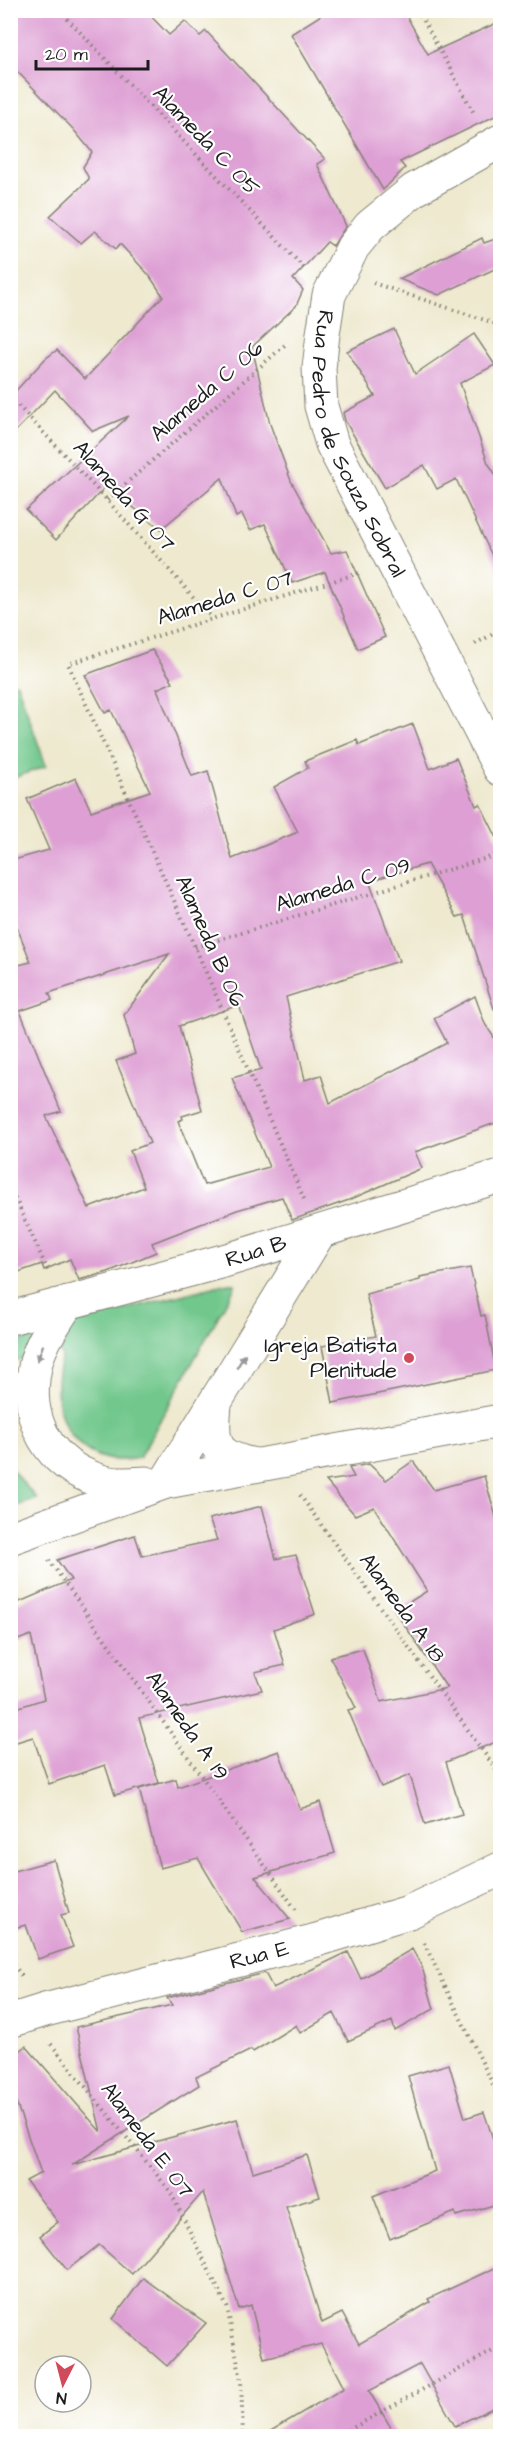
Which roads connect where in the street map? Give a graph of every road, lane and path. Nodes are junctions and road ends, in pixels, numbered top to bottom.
1 (58, 10) edge
2 (418, 10) edge
3 (496, 143) edge
4 (332, 291) junction
5 (501, 325) edge
6 (10, 397) edge
7 (107, 500) junction
8 (392, 563) junction
9 (212, 618) junction
10 (68, 664) joint
11 (501, 769) edge
12 (501, 854) edge
13 (195, 947) junction
14 (501, 1176) edge
15 (10, 1187) edge
16 (319, 1233) junction
17 (65, 1303) junction
18 (10, 1318) edge
19 (214, 1404) junction
20 (501, 1421) edge
21 (266, 1463) junction
22 (166, 1482) junction
23 (20, 1535) edge
24 (501, 1775) edge
25 (501, 1869) edge
26 (409, 1912) junction
27 (317, 1940) junction
28 (19, 2018) edge
29 (501, 2099) edge
30 (501, 2347) edge
31 (243, 2436) edge
32 (338, 2436) edge

1 - 4 path, Alameda C 05
2 - 3 path
3 - 4 street, Rua Pedro de Souza Sobral
4 - 5 path
4 - 7 path, Alameda C 06
4 - 8 street, Rua Pedro de Souza Sobral
6 - 7 path, Alameda G 07
7 - 9 path, Alameda G 07
8 - 9 path, Alameda C 07
8 - 11 street, Rua Pedro de Souza Sobral
9 - 10 path, Alameda C 07
10 - 13 path, Alameda B 06
12 - 13 path, Alameda C 09
13 - 16 path, Alameda B 06
14 - 16 street, Rua B
15 - 17 path
16 - 17 street, Rua B
19 -> 16 street
17 - 18 street, Rua B
17 -> 22 street
19 - 21 street
19 - 22 street
20 - 21 street
21 - 22 street
21 - 24 path, Alameda A 18
22 - 23 street
23 - 27 path, Alameda A 19
25 - 26 street, Rua E
26 - 27 street, Rua E
26 - 29 path
27 - 28 street, Rua E
28 - 31 path, Alameda E 07
30 - 32 path

